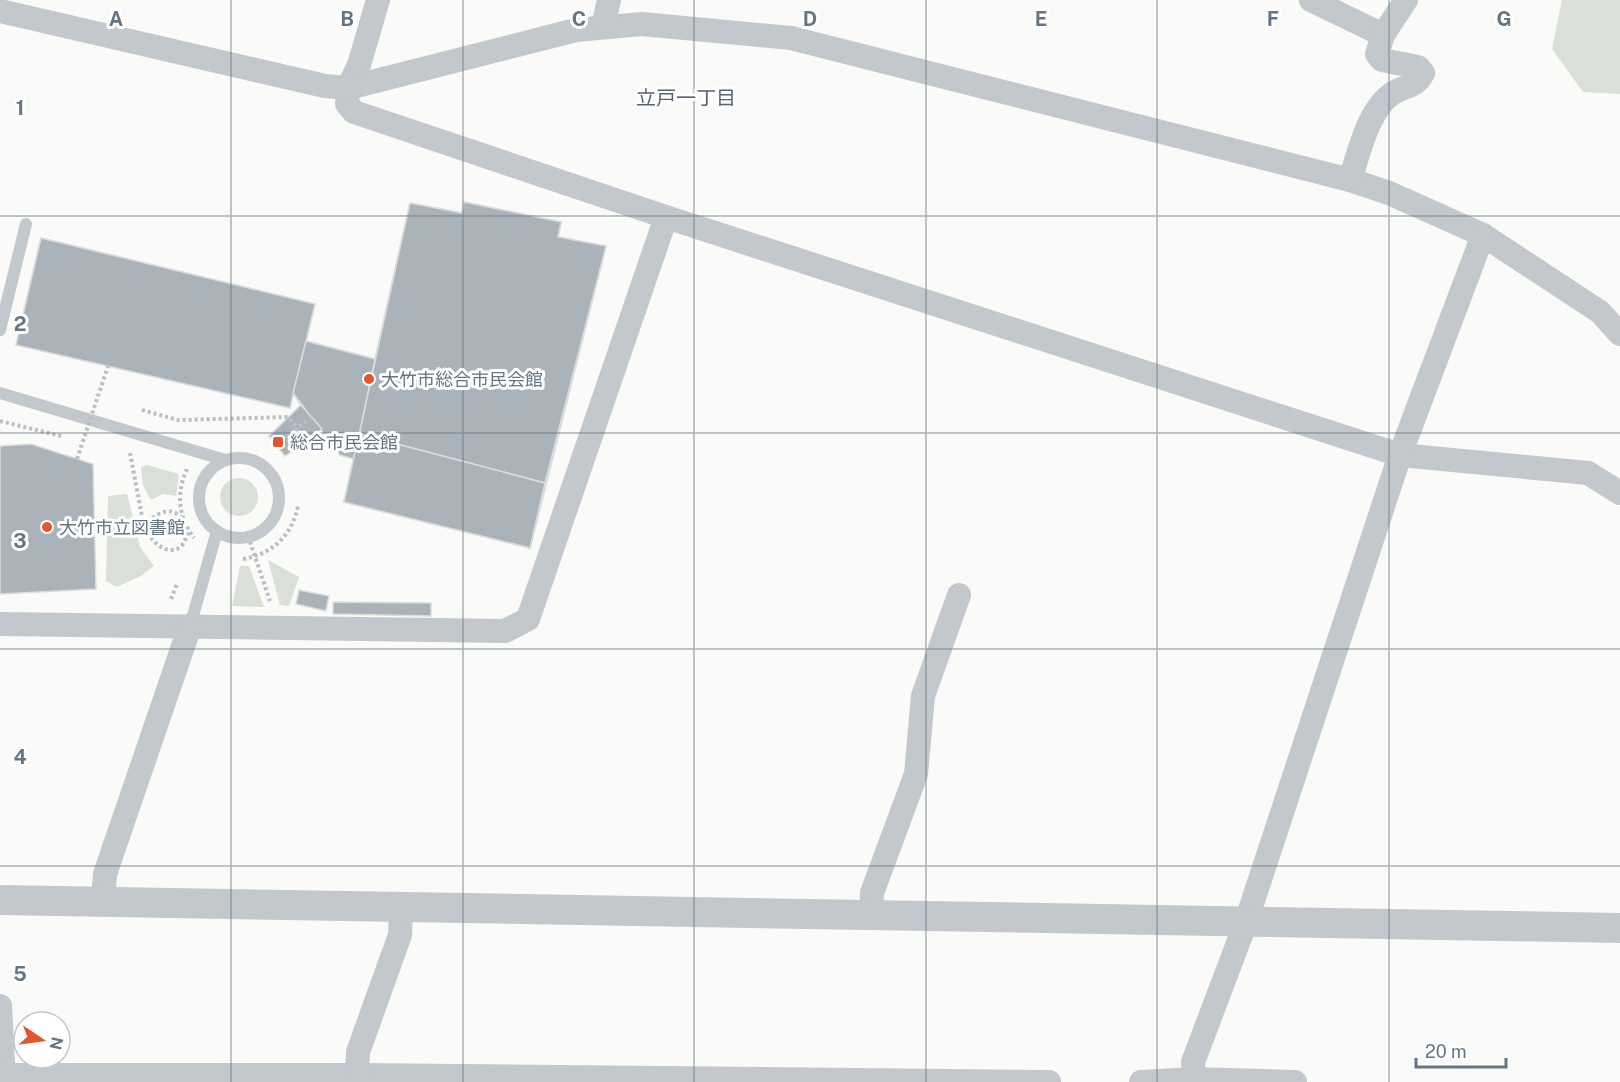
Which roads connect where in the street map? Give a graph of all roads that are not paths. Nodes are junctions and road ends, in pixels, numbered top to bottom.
1 (378, 0) edge
2 (609, 0) edge
3 (1311, 0) edge
4 (1406, 0) edge
5 (0, 11) edge
6 (603, 26) junction
7 (1383, 35) junction
8 (348, 88) junction
9 (1350, 180) junction
10 (666, 217) junction
11 (26, 224) dead end
12 (1483, 236) junction
13 (0, 330) edge
14 (1620, 334) edge
15 (0, 393) edge
16 (1400, 455) junction
17 (225, 460) junction
18 (1620, 493) edge
19 (217, 531) junction
20 (959, 595) dead end
21 (0, 624) edge
22 (190, 626) junction
23 (0, 900) edge
24 (103, 901) junction
25 (401, 908) junction
26 (871, 916) junction
27 (1246, 922) junction
28 (1620, 928) edge
29 (0, 1006) edge
30 (357, 1075) junction
31 (4, 1078) edge
32 (1194, 1079) junction
33 (1049, 1082) edge
34 (1141, 1082) edge
35 (1295, 1082) edge

1 - 8 street
2 - 6 street
3 - 7 street
4 - 7 street
5 - 8 street
6 - 8 street
6 - 9 street
7 - 9 street
8 - 10 street
9 - 12 street
10 - 16 street
10 - 22 street
11 - 13 lane
12 - 14 street
12 - 16 street
15 - 17 lane
16 - 18 street
16 - 27 street
17 - 19 lane
17 - 19 lane
19 - 22 lane
20 - 26 street
21 - 22 street
22 - 24 street
23 - 24 street
24 - 25 street
25 - 26 street
25 - 30 street
26 - 27 street
27 - 28 street
27 - 32 street
29 - 31 street
30 - 31 street
30 - 33 street
32 - 34 street
32 - 35 street

